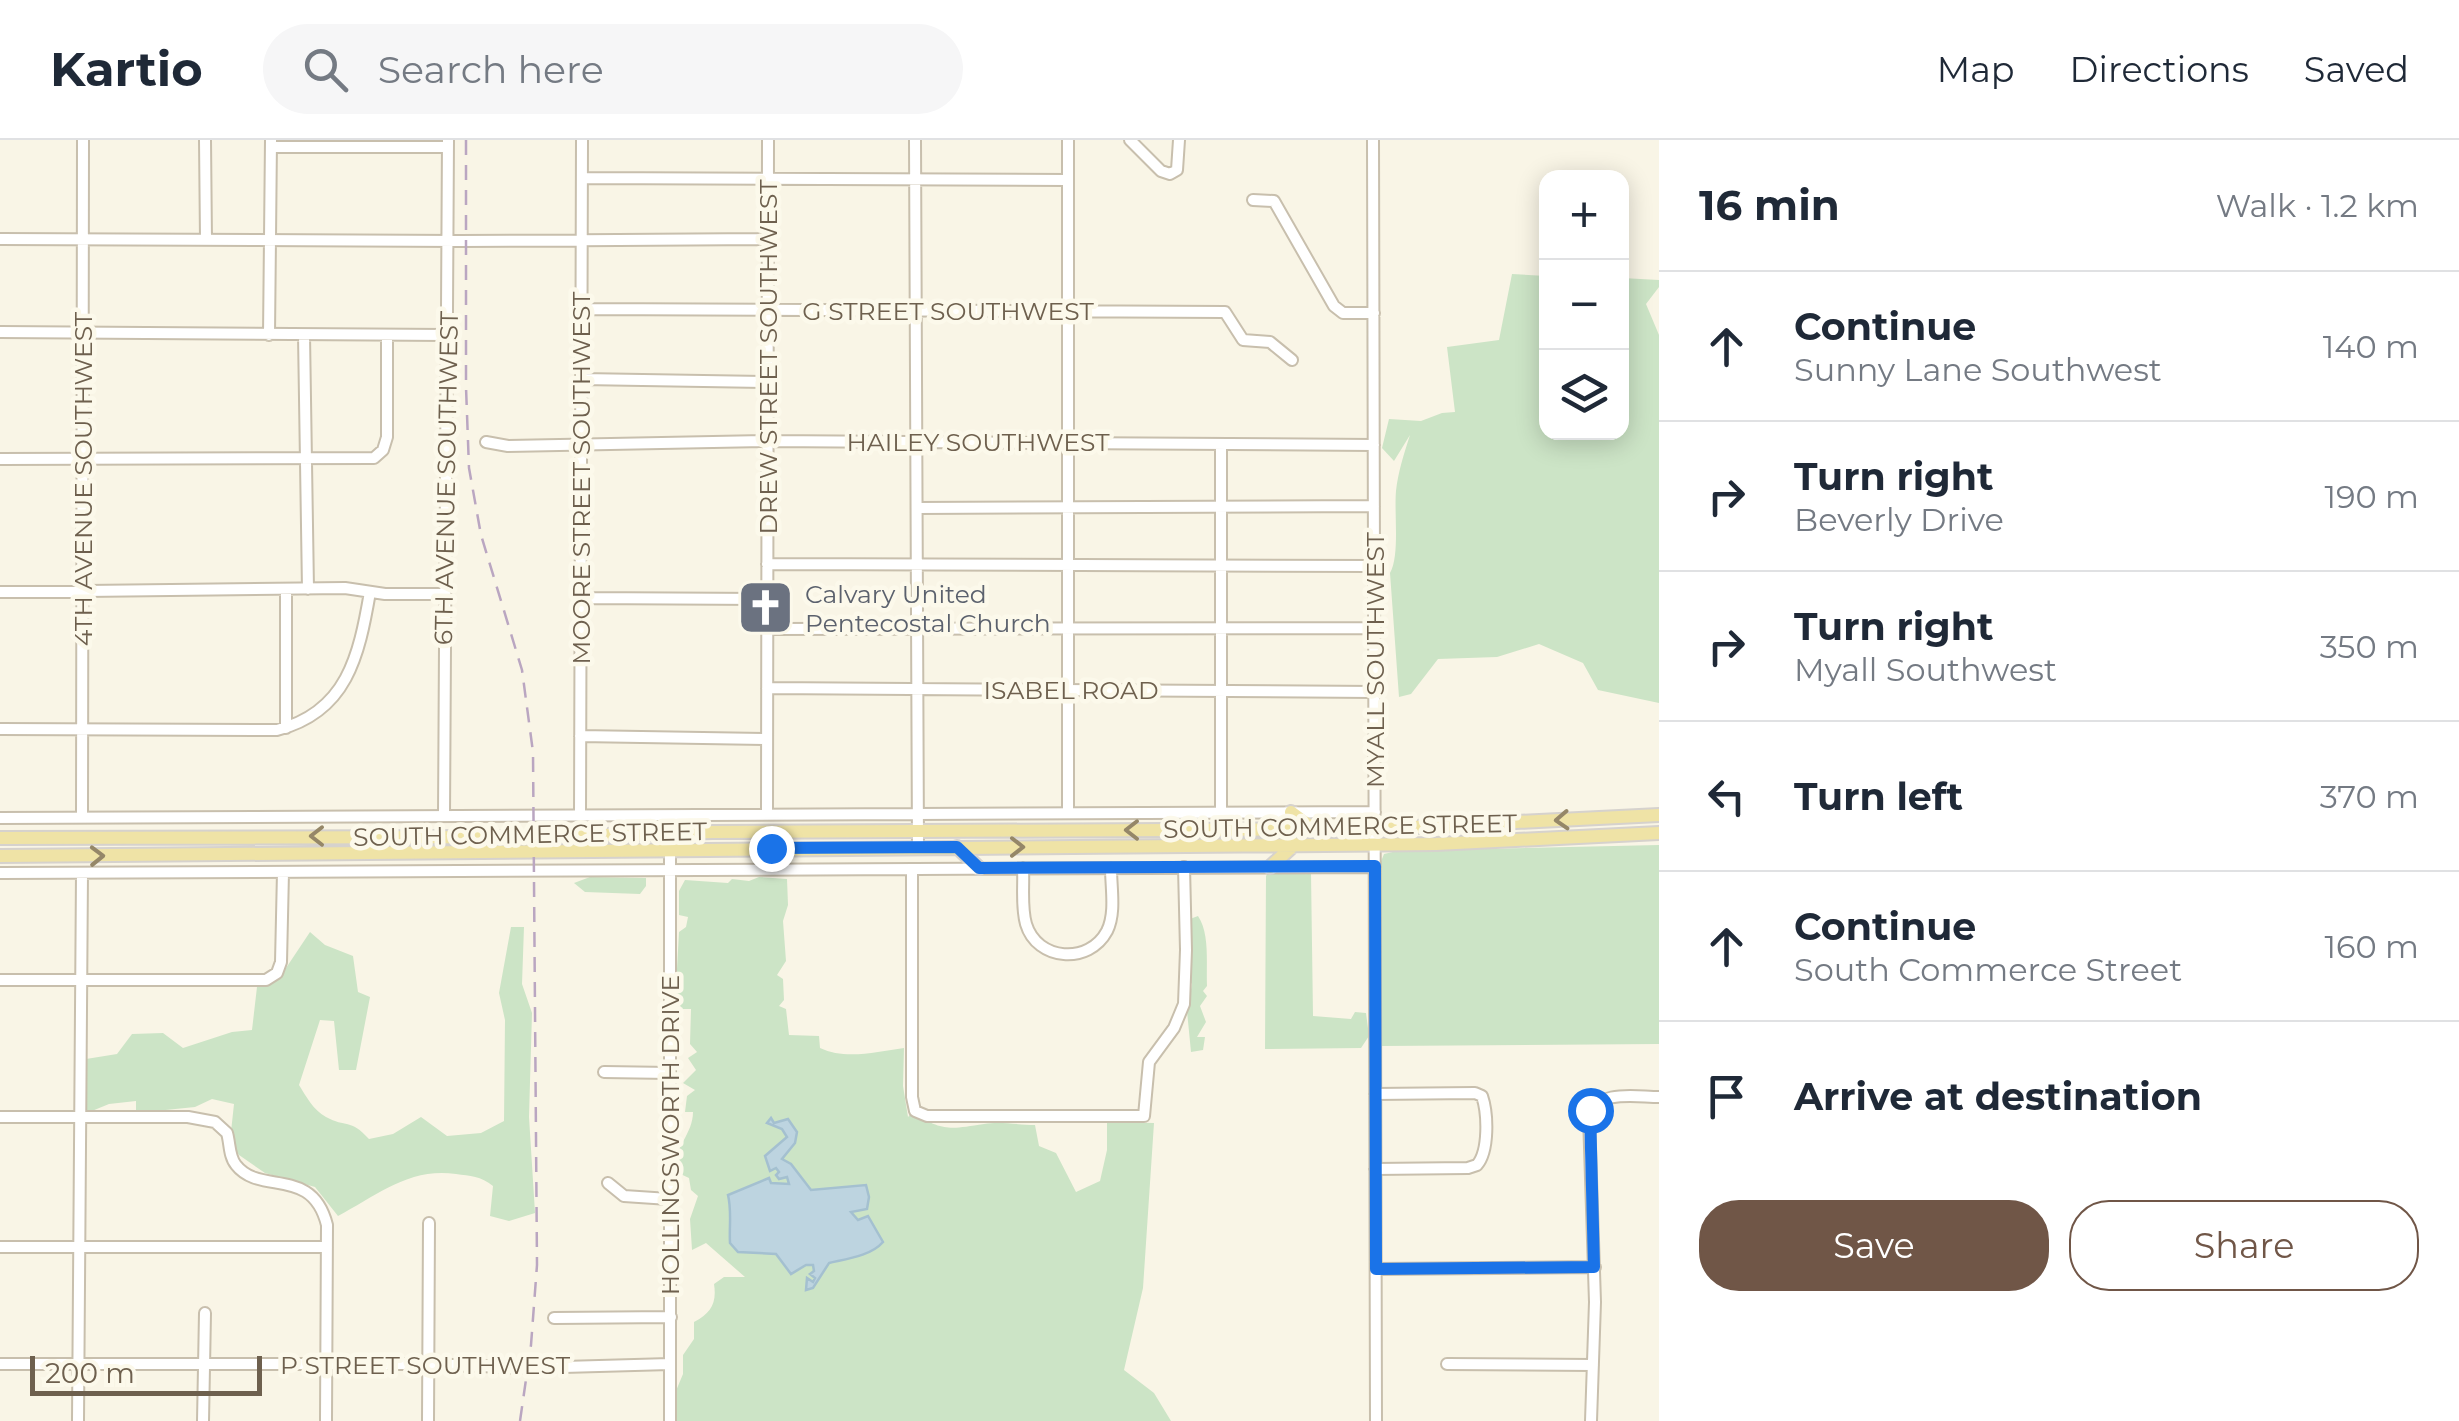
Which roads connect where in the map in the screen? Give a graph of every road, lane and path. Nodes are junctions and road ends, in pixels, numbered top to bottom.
1 (83, 140) edge
2 (205, 140) edge
3 (582, 140) edge
4 (768, 140) edge
5 (915, 140) edge
6 (1068, 140) edge
7 (1130, 140) edge
8 (1179, 140) edge
9 (1373, 140) edge
10 (271, 144) edge
11 (448, 144) edge
12 (582, 178) junction
13 (768, 178) junction
14 (915, 178) junction
15 (1068, 180) junction
16 (1253, 200) dead end
17 (0, 239) edge
18 (768, 239) junction
19 (83, 240) junction
20 (206, 240) junction
21 (270, 240) junction
22 (448, 241) junction
23 (582, 241) junction
24 (582, 309) junction
25 (768, 309) junction
26 (916, 310) junction
27 (1068, 312) junction
28 (1374, 313) junction
29 (0, 332) edge
30 (83, 334) junction
31 (269, 334) junction
32 (304, 335) junction
33 (387, 335) junction
34 (447, 336) junction
35 (1292, 360) dead end
36 (582, 378) junction
37 (768, 382) junction
38 (768, 441) junction
39 (486, 442) dead end
40 (916, 442) junction
41 (1067, 443) junction
42 (1221, 444) junction
43 (582, 446) junction
44 (1374, 446) junction
45 (0, 459) edge
46 (306, 459) junction
47 (83, 460) junction
48 (1221, 504) junction
49 (1068, 506) junction
50 (1374, 506) junction
51 (917, 508) junction
52 (767, 564) junction
53 (916, 564) junction
54 (1068, 565) junction
55 (1221, 566) junction
56 (1374, 566) junction
57 (308, 589) junction
58 (286, 590) junction
59 (0, 592) edge
60 (82, 592) junction
61 (370, 592) junction
62 (444, 594) junction
63 (581, 598) junction
64 (767, 599) junction
65 (1221, 628) junction
66 (1374, 628) junction
67 (767, 629) junction
68 (917, 629) junction
69 (1068, 629) junction
70 (767, 688) junction
71 (917, 689) junction
72 (1068, 690) junction
73 (1222, 691) junction
74 (1375, 692) junction
75 (286, 728) junction
76 (0, 729) edge
77 (82, 730) junction
78 (580, 736) junction
79 (767, 739) junction
80 (1222, 812) junction
81 (1290, 812) junction
82 (1375, 812) junction
83 (1068, 813) junction
84 (767, 814) junction
85 (918, 814) junction
86 (580, 815) junction
87 (1659, 815) edge
88 (444, 816) junction
89 (0, 818) edge
90 (82, 818) junction
91 (1314, 829) junction
92 (1375, 829) junction
93 (918, 831) junction
94 (714, 832) junction
95 (1659, 832) edge
96 (0, 838) edge
97 (1296, 844) junction
98 (1375, 844) junction
99 (957, 847) junction
100 (918, 848) junction
101 (670, 849) junction
102 (0, 856) edge
103 (1375, 866) junction
104 (1270, 867) junction
105 (979, 868) junction
106 (1024, 868) junction
107 (1111, 868) junction
108 (1184, 868) junction
109 (912, 869) junction
110 (670, 870) junction
111 (284, 872) junction
112 (0, 873) edge
113 (82, 873) junction
114 (0, 980) edge
115 (81, 980) junction
116 (604, 1072) dead end
117 (670, 1073) junction
118 (1375, 1094) junction
119 (1659, 1097) edge
120 (80, 1117) junction
121 (0, 1118) edge
122 (1375, 1169) junction
123 (608, 1182) dead end
124 (668, 1199) junction
125 (429, 1223) dead end
126 (0, 1247) edge
127 (79, 1247) junction
128 (328, 1248) junction
129 (1594, 1267) junction
130 (1376, 1269) junction
131 (206, 1313) dead end
132 (670, 1317) junction
133 (554, 1318) dead end
134 (0, 1364) edge
135 (78, 1364) junction
136 (204, 1364) junction
137 (327, 1364) junction
138 (428, 1364) junction
139 (670, 1364) junction
140 (1447, 1364) dead end
141 (1594, 1365) junction
142 (78, 1421) edge
143 (203, 1421) edge
144 (326, 1421) edge
145 (428, 1421) edge
146 (670, 1421) edge
147 (1376, 1421) edge
148 (1591, 1421) edge

1 - 19 street, 4TH AVENUE SOUTHWEST
2 - 20 street
3 - 12 street, MOORE STREET SOUTHWEST
4 - 13 street, DREW STREET SOUTHWEST
5 - 14 street
6 - 15 street
7 - 8 street
9 - 28 street, MYALL SOUTHWEST
10 - 11 street
10 - 21 street
11 - 22 street, 6TH AVENUE SOUTHWEST
12 - 13 street
12 - 23 street, MOORE STREET SOUTHWEST
13 - 14 street
13 - 18 street, DREW STREET SOUTHWEST
14 - 15 street
14 - 26 street
15 - 27 street
16 - 28 street
17 - 19 street
18 - 23 street
18 - 25 street, DREW STREET SOUTHWEST
19 - 20 street
19 - 30 street, 4TH AVENUE SOUTHWEST
20 - 21 street
21 - 22 street
21 - 31 street
22 - 23 street
22 - 34 street, 6TH AVENUE SOUTHWEST
23 - 24 street, MOORE STREET SOUTHWEST
24 - 25 street, G STREET SOUTHWEST
24 - 36 street, MOORE STREET SOUTHWEST
25 - 26 street, G STREET SOUTHWEST
25 - 37 street, DREW STREET SOUTHWEST
26 - 27 street, G STREET SOUTHWEST
26 - 40 street
27 - 35 street, G STREET SOUTHWEST
27 - 41 street
28 - 44 street, MYALL SOUTHWEST
29 - 30 street
30 - 31 street
30 - 47 street, 4TH AVENUE SOUTHWEST
31 - 32 street
32 - 33 street
32 - 46 street
33 - 34 street
33 - 46 street
34 - 62 street, 6TH AVENUE SOUTHWEST
36 - 37 street
36 - 43 street, MOORE STREET SOUTHWEST
37 - 38 street, DREW STREET SOUTHWEST
38 - 40 street, HAILEY SOUTHWEST
38 - 43 street, HAILEY SOUTHWEST
38 - 52 street, DREW STREET SOUTHWEST
39 - 43 street, HAILEY SOUTHWEST
40 - 41 street, HAILEY SOUTHWEST
40 - 51 street
41 - 42 street, HAILEY SOUTHWEST
41 - 49 street
42 - 44 street, HAILEY SOUTHWEST
42 - 48 street
43 - 63 street, MOORE STREET SOUTHWEST
44 - 50 street, MYALL SOUTHWEST
45 - 47 street
46 - 47 street
46 - 57 street
47 - 60 street, 4TH AVENUE SOUTHWEST
48 - 49 street
48 - 50 street
48 - 55 street
49 - 51 street
49 - 54 street
50 - 56 street, MYALL SOUTHWEST
51 - 53 street
52 - 53 street
52 - 64 street, DREW STREET SOUTHWEST
53 - 54 street
53 - 68 street
54 - 55 street
54 - 69 street
55 - 56 street
55 - 65 street
56 - 66 street, MYALL SOUTHWEST
57 - 58 street
57 - 61 street
58 - 60 street
58 - 75 street
59 - 60 street
60 - 77 street, 4TH AVENUE SOUTHWEST
61 - 62 street
61 - 75 street
62 - 88 street, 6TH AVENUE SOUTHWEST
63 - 64 street
63 - 78 street, MOORE STREET SOUTHWEST
64 - 67 street, DREW STREET SOUTHWEST
65 - 66 street
65 - 69 street
65 - 73 street
66 - 74 street, MYALL SOUTHWEST
67 - 68 street
67 - 70 street, DREW STREET SOUTHWEST
68 - 69 street
68 - 71 street
69 - 72 street
70 - 71 street, ISABEL ROAD
70 - 79 street, DREW STREET SOUTHWEST
71 - 72 street, ISABEL ROAD
71 - 85 street
72 - 73 street, ISABEL ROAD
72 - 83 street
73 - 74 street, ISABEL ROAD
73 - 80 street
74 - 82 street, MYALL SOUTHWEST
75 - 77 street
76 - 77 street
77 - 90 street, 4TH AVENUE SOUTHWEST
78 - 79 street
78 - 86 street, MOORE STREET SOUTHWEST
79 - 84 street, DREW STREET SOUTHWEST
80 - 81 street
80 - 83 street
81 - 82 street
81 - 91 main road
82 - 92 street, MYALL SOUTHWEST
83 - 85 street
84 - 85 street
84 - 86 street
85 - 93 street
86 - 88 street
87 -> 92 main road, SOUTH COMMERCE STREET
88 - 90 street
89 - 90 street
91 - 92 main road, SOUTH COMMERCE STREET
91 -> 93 main road, SOUTH COMMERCE STREET
92 - 98 street, MYALL SOUTHWEST
93 - 94 main road, SOUTH COMMERCE STREET
93 - 100 street
94 -> 96 main road, SOUTH COMMERCE STREET
94 - 101 main road
95 - 98 main road, SOUTH COMMERCE STREET
97 - 98 main road, SOUTH COMMERCE STREET
99 -> 97 main road, SOUTH COMMERCE STREET
97 - 104 main road
98 - 103 street, MYALL SOUTHWEST
99 - 100 main road, SOUTH COMMERCE STREET
99 - 105 main road
100 - 101 main road, SOUTH COMMERCE STREET
102 -> 101 main road, SOUTH COMMERCE STREET
101 - 110 street, HOLLINGSWORTH DRIVE
103 - 104 street
103 - 118 street, MYALL SOUTHWEST
104 - 108 street
105 - 106 street
105 - 109 street
106 - 107 street
106 - 107 street
107 - 108 street
108 - 109 street
109 - 110 street
110 - 111 street
110 - 117 street, HOLLINGSWORTH DRIVE
111 - 113 street
111 - 115 street
112 - 113 street
113 - 115 street
114 - 115 street
115 - 120 street
116 - 117 street
117 - 124 street, HOLLINGSWORTH DRIVE
118 - 122 street, MYALL SOUTHWEST
118 - 122 street
119 - 129 street
120 - 121 street
120 - 127 street
120 - 128 street
122 - 130 street, MYALL SOUTHWEST
123 - 124 street
124 - 132 street, HOLLINGSWORTH DRIVE
125 - 138 street
126 - 127 street
127 - 128 street
127 - 135 street
128 - 137 street
129 - 130 street
129 - 141 street
130 - 147 street, MYALL SOUTHWEST
131 - 136 street
132 - 133 street
132 - 139 street, HOLLINGSWORTH DRIVE
134 - 135 street, P STREET SOUTHWEST
135 - 136 street, P STREET SOUTHWEST
135 - 142 street
136 - 137 street, P STREET SOUTHWEST
136 - 143 street
137 - 138 street, P STREET SOUTHWEST
137 - 144 street
138 - 139 street, P STREET SOUTHWEST
138 - 145 street
139 - 146 street, HOLLINGSWORTH DRIVE
140 - 141 street
141 - 148 street

